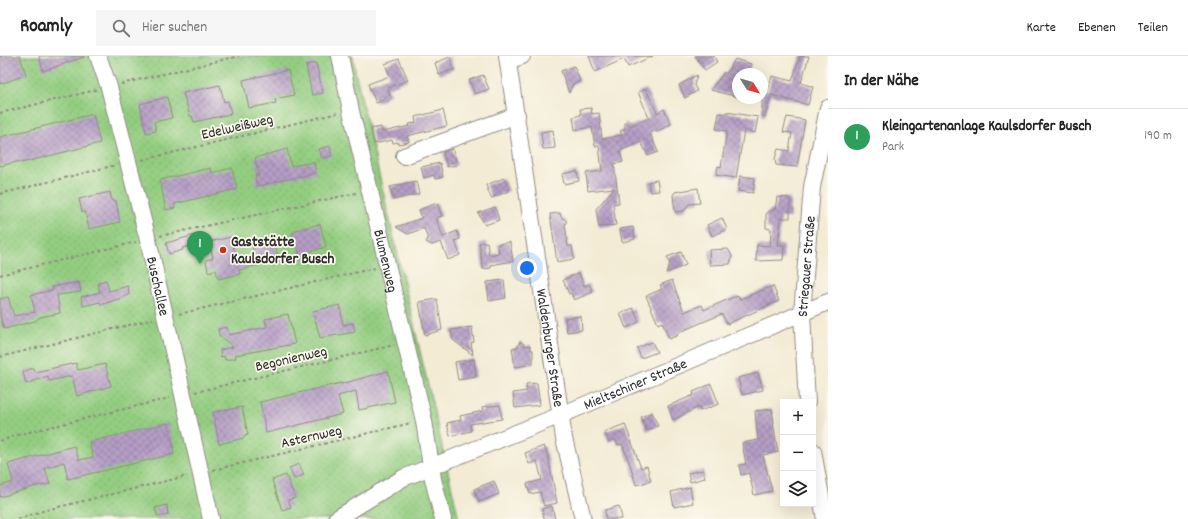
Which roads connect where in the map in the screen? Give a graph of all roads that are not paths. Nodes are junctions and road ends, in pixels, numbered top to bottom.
1 (98, 56) edge
2 (340, 56) edge
3 (513, 58) edge
4 (828, 108) edge
5 (517, 115) junction
6 (404, 156) dead end
7 (828, 302) edge
8 (802, 314) junction
9 (807, 399) edge
10 (562, 415) junction
11 (437, 465) junction
12 (816, 468) edge
13 (211, 519) edge
14 (336, 519) edge
15 (443, 519) edge
16 (583, 519) edge
17 (825, 519) edge

1 - 13 street, Buschallee
2 - 11 street, Blumenweg
3 - 5 street, Waldenburger Straße
4 - 8 street, Striegauer Straße
5 - 6 street
5 - 10 street, Waldenburger Straße
7 - 8 street, Mieltschiner Straße
8 - 9 street, Striegauer Straße
8 - 10 street, Mieltschiner Straße
10 - 11 street, Mieltschiner Straße
10 - 16 street, Waldenburger Straße
11 - 14 street, Mieltschiner Straße
11 - 15 street, Blumenweg
12 - 17 street

